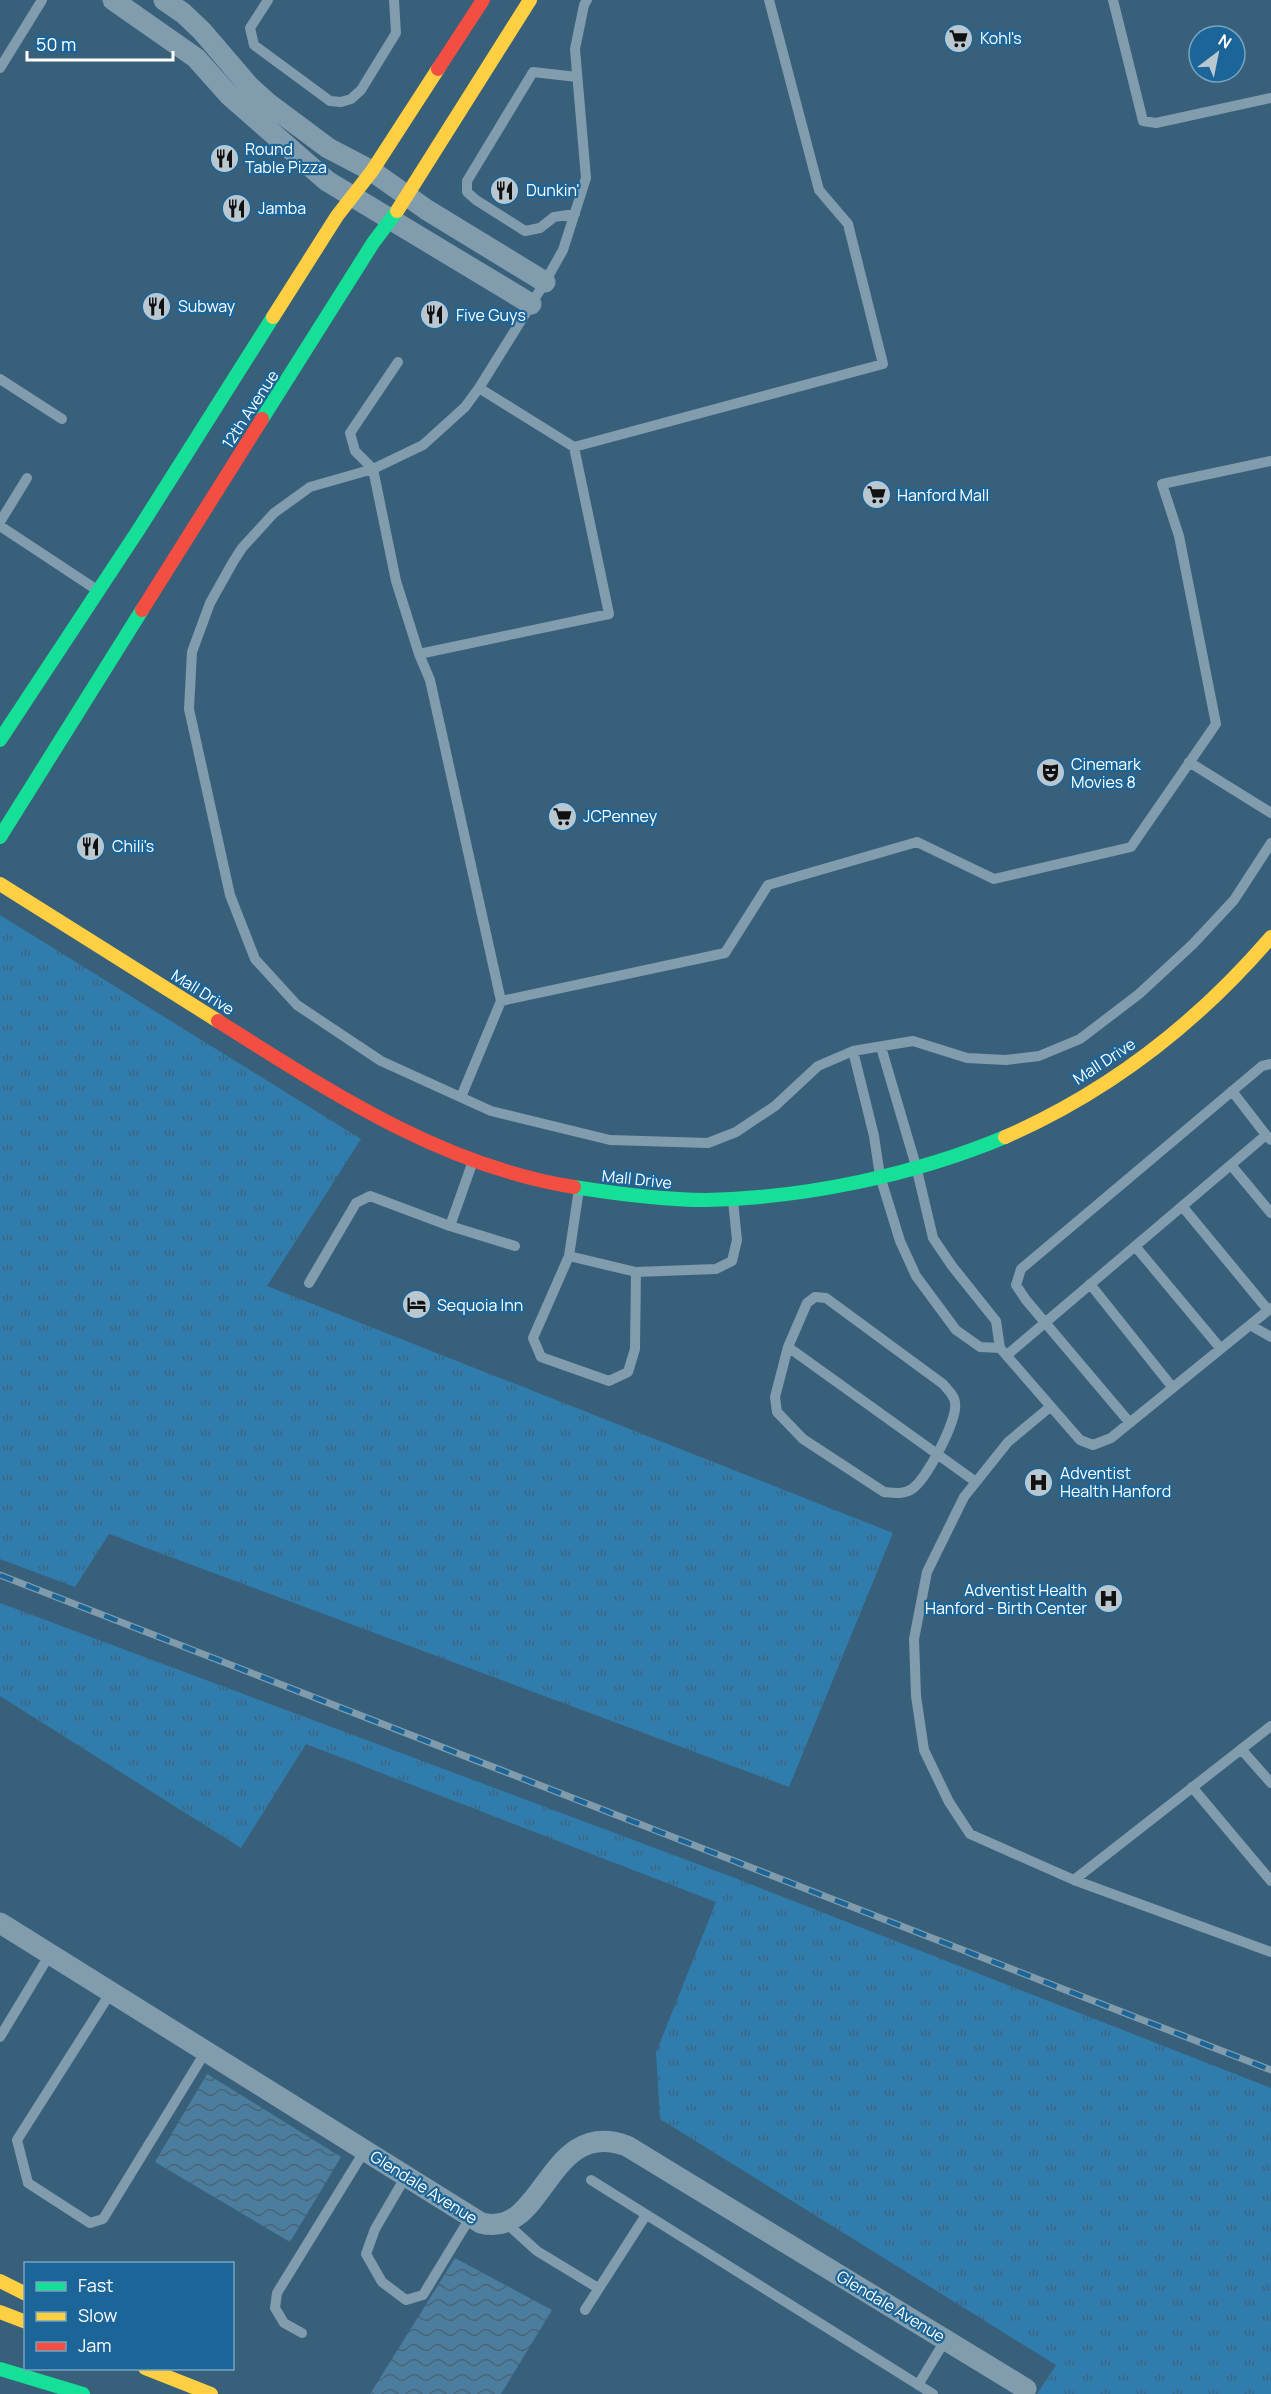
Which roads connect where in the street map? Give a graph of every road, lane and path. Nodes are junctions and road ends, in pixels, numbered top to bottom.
1 (42, 0) edge
2 (113, 0) edge
3 (164, 0) edge
4 (268, 0) edge
5 (394, 0) edge
6 (483, 0) edge
7 (530, 0) edge
8 (587, 0) edge
9 (769, 0) edge
10 (1113, 0) edge
11 (0, 68) edge
12 (577, 77) junction
13 (1271, 98) edge
14 (372, 171) junction
15 (351, 196) junction
16 (408, 196) junction
17 (575, 214) junction
18 (391, 218) junction
19 (545, 282) junction
20 (531, 304) junction
21 (398, 362) dead end
22 (0, 379) edge
23 (479, 388) junction
24 (62, 419) dead end
25 (574, 447) junction
26 (1271, 461) edge
27 (373, 470) junction
28 (27, 477) dead end
29 (0, 524) edge
30 (99, 591) junction
31 (419, 654) junction
32 (0, 740) edge
33 (1189, 762) junction
34 (1271, 813) edge
35 (0, 837) edge
36 (1271, 843) edge
37 (0, 884) edge
38 (1271, 937) edge
39 (501, 1001) junction
40 (881, 1047) junction
41 (853, 1051) junction
42 (1271, 1064) edge
43 (1232, 1091) junction
44 (461, 1097) junction
45 (1269, 1138) edge
46 (473, 1160) junction
47 (1231, 1165) junction
48 (916, 1166) junction
49 (880, 1176) junction
50 (579, 1189) junction
51 (733, 1199) junction
52 (1182, 1206) junction
53 (1271, 1213) edge
54 (450, 1226) junction
55 (515, 1246) dead end
56 (1135, 1246) junction
57 (569, 1256) junction
58 (636, 1272) junction
59 (309, 1283) dead end
60 (1090, 1284) junction
61 (1269, 1309) edge
62 (1045, 1323) junction
63 (1250, 1325) junction
64 (1271, 1337) edge
65 (788, 1347) junction
66 (1221, 1349) junction
67 (1003, 1352) junction
68 (1173, 1388) junction
69 (1050, 1407) junction
70 (1130, 1423) junction
71 (938, 1454) junction
72 (976, 1482) junction
73 (1271, 1726) edge
74 (1241, 1749) junction
75 (1271, 1783) edge
76 (1192, 1788) junction
77 (1074, 1880) junction
78 (1271, 1881) edge
79 (0, 1923) edge
80 (1271, 1952) edge
81 (50, 1954) junction
82 (111, 1992) junction
83 (0, 2037) edge
84 (206, 2051) junction
85 (365, 2150) junction
86 (406, 2176) junction
87 (591, 2180) dead end
88 (646, 2215) junction
89 (471, 2216) junction
90 (506, 2223) junction
91 (0, 2281) edge
92 (598, 2288) junction
93 (24, 2293) edge
94 (585, 2310) dead end
95 (0, 2312) edge
96 (24, 2321) edge
97 (302, 2333) dead end
98 (946, 2339) junction
99 (0, 2356) edge
100 (24, 2365) edge
101 (0, 2369) edge
102 (36, 2370) edge
103 (150, 2370) edge
104 (174, 2370) edge
105 (918, 2385) junction
106 (1026, 2389) dead end
107 (83, 2394) edge
108 (96, 2394) edge
109 (211, 2394) edge
110 (218, 2394) edge
111 (933, 2394) edge

1 - 11 lane
2 - 15 street
3 - 14 street
4 - 5 lane
6 - 14 main road, 12th Avenue
7 - 16 main road, 12th Avenue
8 - 12 lane
9 - 25 lane
10 - 13 lane
12 - 17 lane
12 - 17 lane
14 - 15 main road, 12th Avenue
14 - 16 street
15 - 18 street
15 - 30 main road, 12th Avenue
16 - 18 main road, 12th Avenue
16 - 19 street
17 - 19 lane
18 - 20 street
18 - 35 main road, 12th Avenue
19 - 20 lane
20 - 23 lane
21 - 27 lane
22 - 24 lane
23 - 25 lane
23 - 27 lane
25 - 31 lane
26 - 33 lane
27 - 31 lane
27 - 44 lane
28 - 29 lane
29 - 30 lane
30 - 32 main road, 12th Avenue
31 - 39 lane
33 - 34 lane
33 - 39 lane
36 - 40 lane
37 - 46 main road, Mall Drive
38 - 48 main road, Mall Drive
39 - 44 lane
40 - 41 lane
40 - 48 lane
41 - 44 lane
41 - 49 lane
42 - 43 lane
43 - 45 lane
43 - 62 lane
45 - 47 lane
46 - 50 main road, Mall Drive
46 - 54 lane
47 - 52 lane
47 - 53 lane
48 - 49 main road, Mall Drive
48 - 67 lane
49 - 51 main road, Mall Drive
49 - 67 lane
50 - 51 main road, Mall Drive
50 - 57 lane
51 - 58 lane
52 - 56 lane
52 - 61 lane
54 - 55 lane
54 - 59 lane
56 - 60 lane
56 - 66 lane
57 - 58 lane
57 - 58 lane
60 - 62 lane
60 - 68 lane
61 - 63 lane
62 - 67 lane
62 - 70 lane
63 - 64 lane
63 - 66 lane
65 - 71 lane
65 - 71 lane
65 - 71 lane
66 - 68 lane
67 - 69 lane
68 - 70 lane
69 - 70 lane
69 - 72 lane
71 - 72 lane
72 - 77 lane
73 - 74 lane
74 - 75 lane
74 - 76 lane
76 - 77 lane
76 - 78 lane
77 - 80 lane
79 - 81 street, Glendale Avenue
81 - 82 street, Glendale Avenue
81 - 83 lane
82 - 84 street, Glendale Avenue
82 - 84 lane
84 - 85 street, Glendale Avenue
85 - 86 street, Glendale Avenue
85 - 97 lane
86 - 89 street, Glendale Avenue
86 - 89 lane
87 - 88 lane
88 - 92 lane
88 - 105 lane
89 - 90 street, Glendale Avenue
90 - 92 lane
90 - 98 street, Glendale Avenue
91 - 93 main road
92 - 94 lane
95 - 96 main road
98 - 105 lane
98 - 106 street, Glendale Avenue
99 - 100 main road
101 - 107 main road
102 - 108 main road
103 - 109 main road
104 - 110 main road
105 - 111 lane

